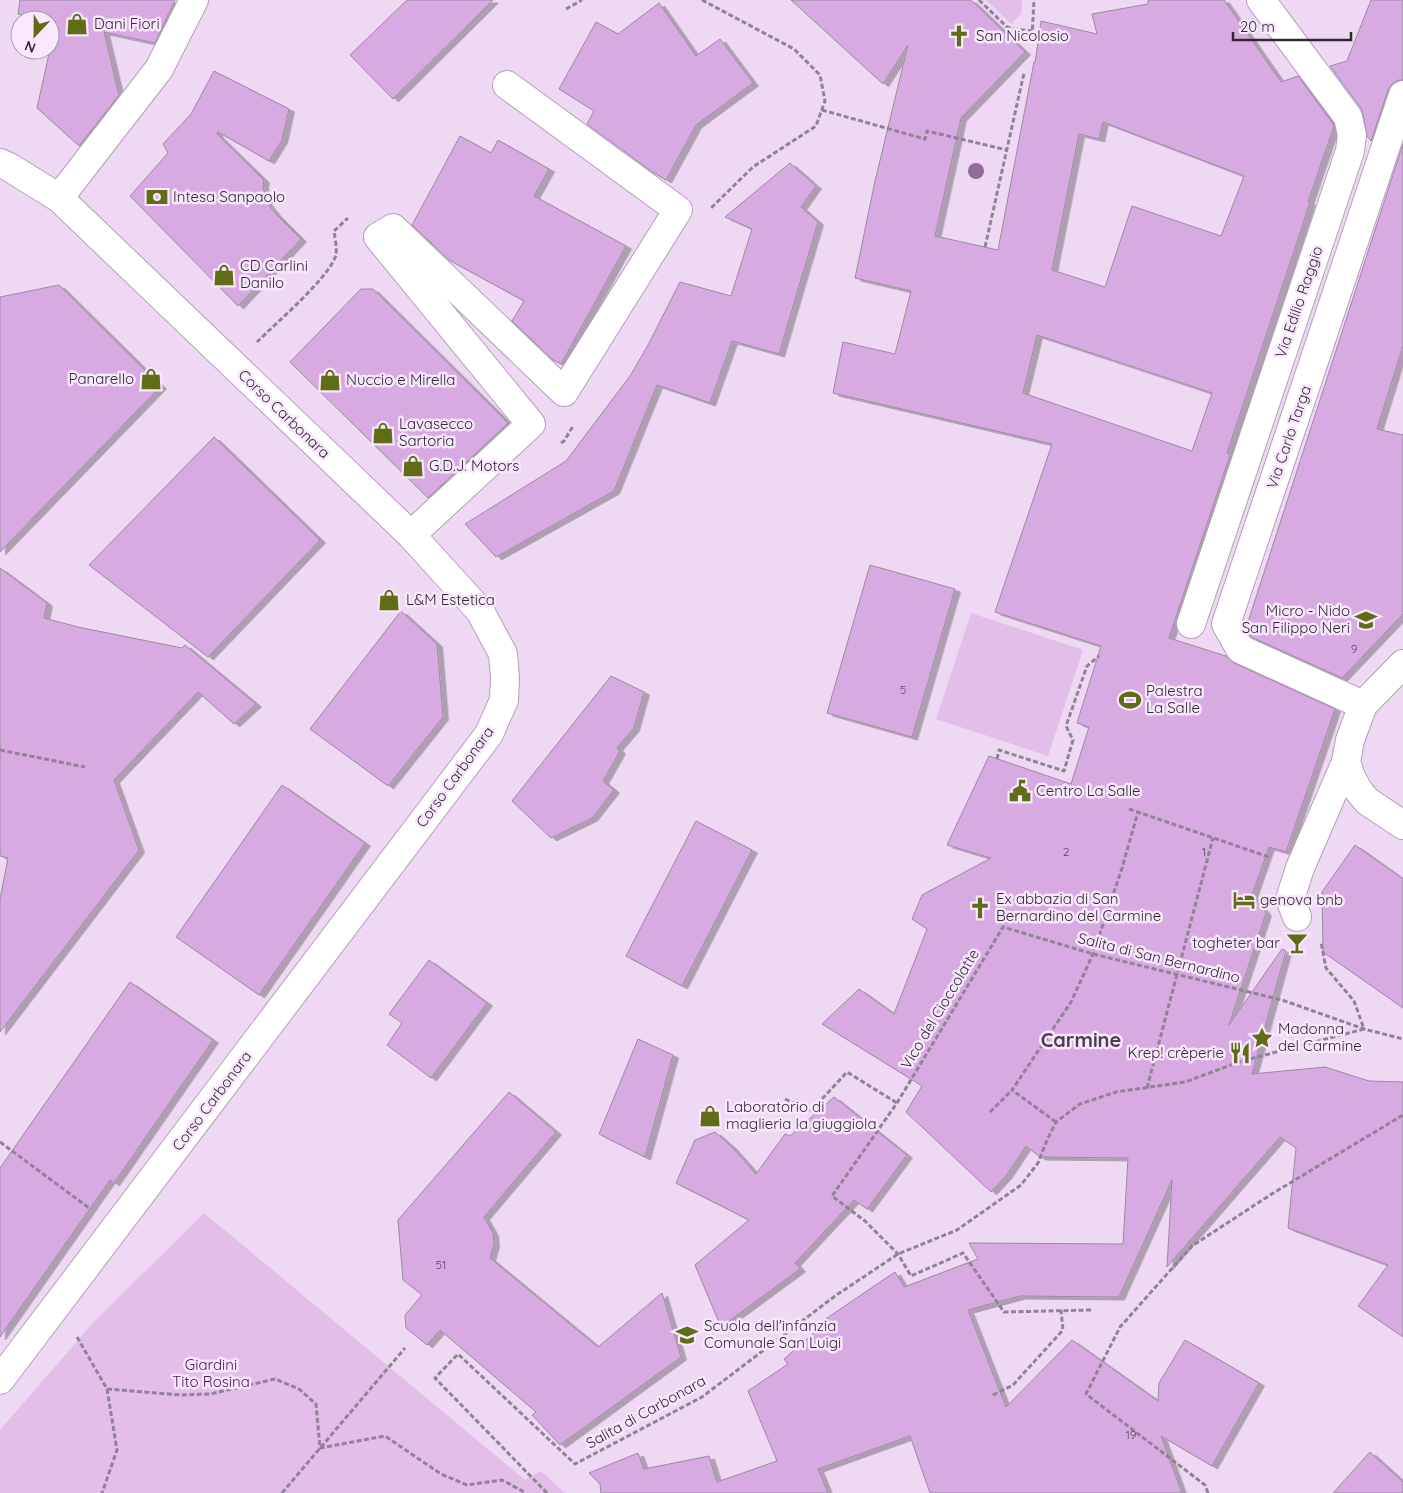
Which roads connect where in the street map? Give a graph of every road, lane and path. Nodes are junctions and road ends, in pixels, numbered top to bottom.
1 (194, 0) edge
2 (582, 0) edge
3 (979, 0) edge
4 (1034, 0) edge
5 (1261, 0) edge
6 (566, 9) dead end
7 (1033, 31) junction
8 (1032, 36) dead end
9 (1024, 73) dead end
10 (507, 85) dead end
11 (1403, 95) edge
12 (822, 110) dead end
13 (1007, 150) junction
14 (0, 163) edge
15 (59, 198) junction
16 (378, 238) junction
17 (985, 247) dead end
18 (233, 366) junction
19 (411, 535) junction
20 (1191, 624) dead end
21 (1100, 656) dead end
22 (1403, 664) edge
23 (1363, 705) junction
24 (0, 750) edge
25 (997, 758) dead end
26 (1346, 762) junction
27 (85, 768) dead end
28 (1129, 809) dead end
29 (1138, 812) junction
30 (1403, 825) edge
31 (1214, 838) junction
32 (1300, 868) junction
33 (1297, 917) joint
34 (1003, 927) joint
35 (1093, 954) junction
36 (1177, 975) junction
37 (1364, 1029) junction
38 (1403, 1039) edge
39 (1147, 1088) junction
40 (1012, 1090) junction
41 (785, 1099) dead end
42 (897, 1103) junction
43 (990, 1112) dead end
44 (1403, 1115) edge
45 (1056, 1122) junction
46 (0, 1142) edge
47 (116, 1228) junction
48 (898, 1254) junction
49 (57, 1305) junction
50 (1061, 1310) junction
51 (1091, 1310) dead end
52 (405, 1348) dead end
53 (0, 1380) edge
54 (107, 1389) junction
55 (993, 1395) dead end
56 (320, 1448) junction
57 (102, 1493) edge
58 (282, 1493) edge
59 (526, 1493) edge
60 (547, 1493) edge
61 (1208, 1493) edge

1 - 15 street
2 - 6 path
3 - 7 path
4 - 7 path
5 - 20 street, Via Edilio Raggio
7 - 8 path
9 - 13 path
10 - 16 street
11 - 23 street, Via Carlo Targa
12 - 13 path
13 - 17 path
14 - 15 street, Corso Carbonara
15 - 18 street, Corso Carbonara
16 - 18 path
16 - 19 street
18 - 19 street, Corso Carbonara
19 - 47 street, Corso Carbonara
21 - 25 path
22 - 23 street
23 - 26 street
24 - 27 path
26 - 30 street
26 - 32 street
28 - 29 path
29 - 31 path
29 - 35 path
31 - 32 path
31 - 36 path
32 - 33 street
33 - 37 path
34 - 35 path, Salita di San Bernardino
34 - 42 path, Vico del Cioccolatte
35 - 36 path, Salita di San Bernardino
35 - 40 path
36 - 37 path, Salita di San Bernardino
36 - 39 path
37 - 38 path, Salita di San Bernardino
37 - 39 path, Salita di Carbonara
39 - 45 path, Salita di Carbonara
40 - 43 path
40 - 45 path
41 - 42 path
42 - 48 path, Vico del Cioccolatte
44 - 61 path
45 - 48 path, Salita di Carbonara
46 - 47 path
47 - 49 street, Corso Carbonara
48 - 50 path
48 - 60 path, Salita di Carbonara
49 - 53 street, Corso Carbonara
49 - 54 path
50 - 51 path
50 - 55 path
52 - 56 path
54 - 56 path
54 - 57 path
56 - 58 path
56 - 59 path

